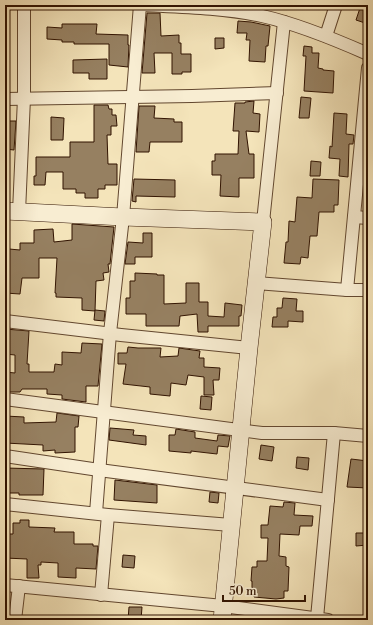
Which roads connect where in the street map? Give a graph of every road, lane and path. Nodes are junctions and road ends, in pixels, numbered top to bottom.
1 (24, 5) edge
2 (140, 5) edge
3 (144, 5) edge
4 (336, 5) edge
5 (284, 22) junction
6 (326, 36) junction
7 (368, 54) edge
8 (368, 68) edge
9 (277, 93) junction
10 (133, 97) junction
11 (24, 98) junction
12 (5, 99) edge
13 (12, 212) edge
14 (123, 217) junction
15 (354, 217) junction
16 (368, 218) edge
17 (263, 222) junction
18 (256, 283) junction
19 (347, 290) junction
20 (368, 290) edge
21 (5, 320) edge
22 (110, 333) junction
23 (249, 348) junction
24 (5, 399) edge
25 (103, 412) junction
26 (240, 430) junction
27 (334, 434) junction
28 (368, 436) edge
29 (5, 456) edge
30 (99, 470) junction
31 (234, 488) junction
32 (328, 500) junction
33 (5, 504) edge
34 (96, 513) junction
35 (108, 515) junction
36 (231, 525) junction
37 (5, 585) edge
38 (19, 586) junction
39 (101, 595) junction
40 (222, 613) edge
41 (322, 619) edge
42 (15, 620) edge

1 - 11 street
2 - 10 street
3 - 5 street
4 - 6 street
5 - 6 street
5 - 9 street
6 - 7 street
8 - 15 street
9 - 10 street
9 - 17 street
10 - 11 street
10 - 14 street
11 - 12 street
11 - 13 street
13 - 14 street
14 - 17 street
14 - 22 street
15 - 16 street
15 - 19 street
17 - 18 street
18 - 19 street
18 - 23 street
19 - 20 street
21 - 22 street
22 - 23 street
22 - 25 street
23 - 26 street
24 - 25 street
25 - 26 street
25 - 30 street
26 - 27 street
26 - 31 street
27 - 28 street
27 - 32 street
29 - 30 street
30 - 31 street
30 - 34 street
31 - 32 street
31 - 36 street
32 - 41 street
33 - 34 street
34 - 35 street
35 - 36 street
35 - 39 street
36 - 40 street
37 - 38 street
38 - 39 street
38 - 42 street
39 - 40 street
40 - 41 street

